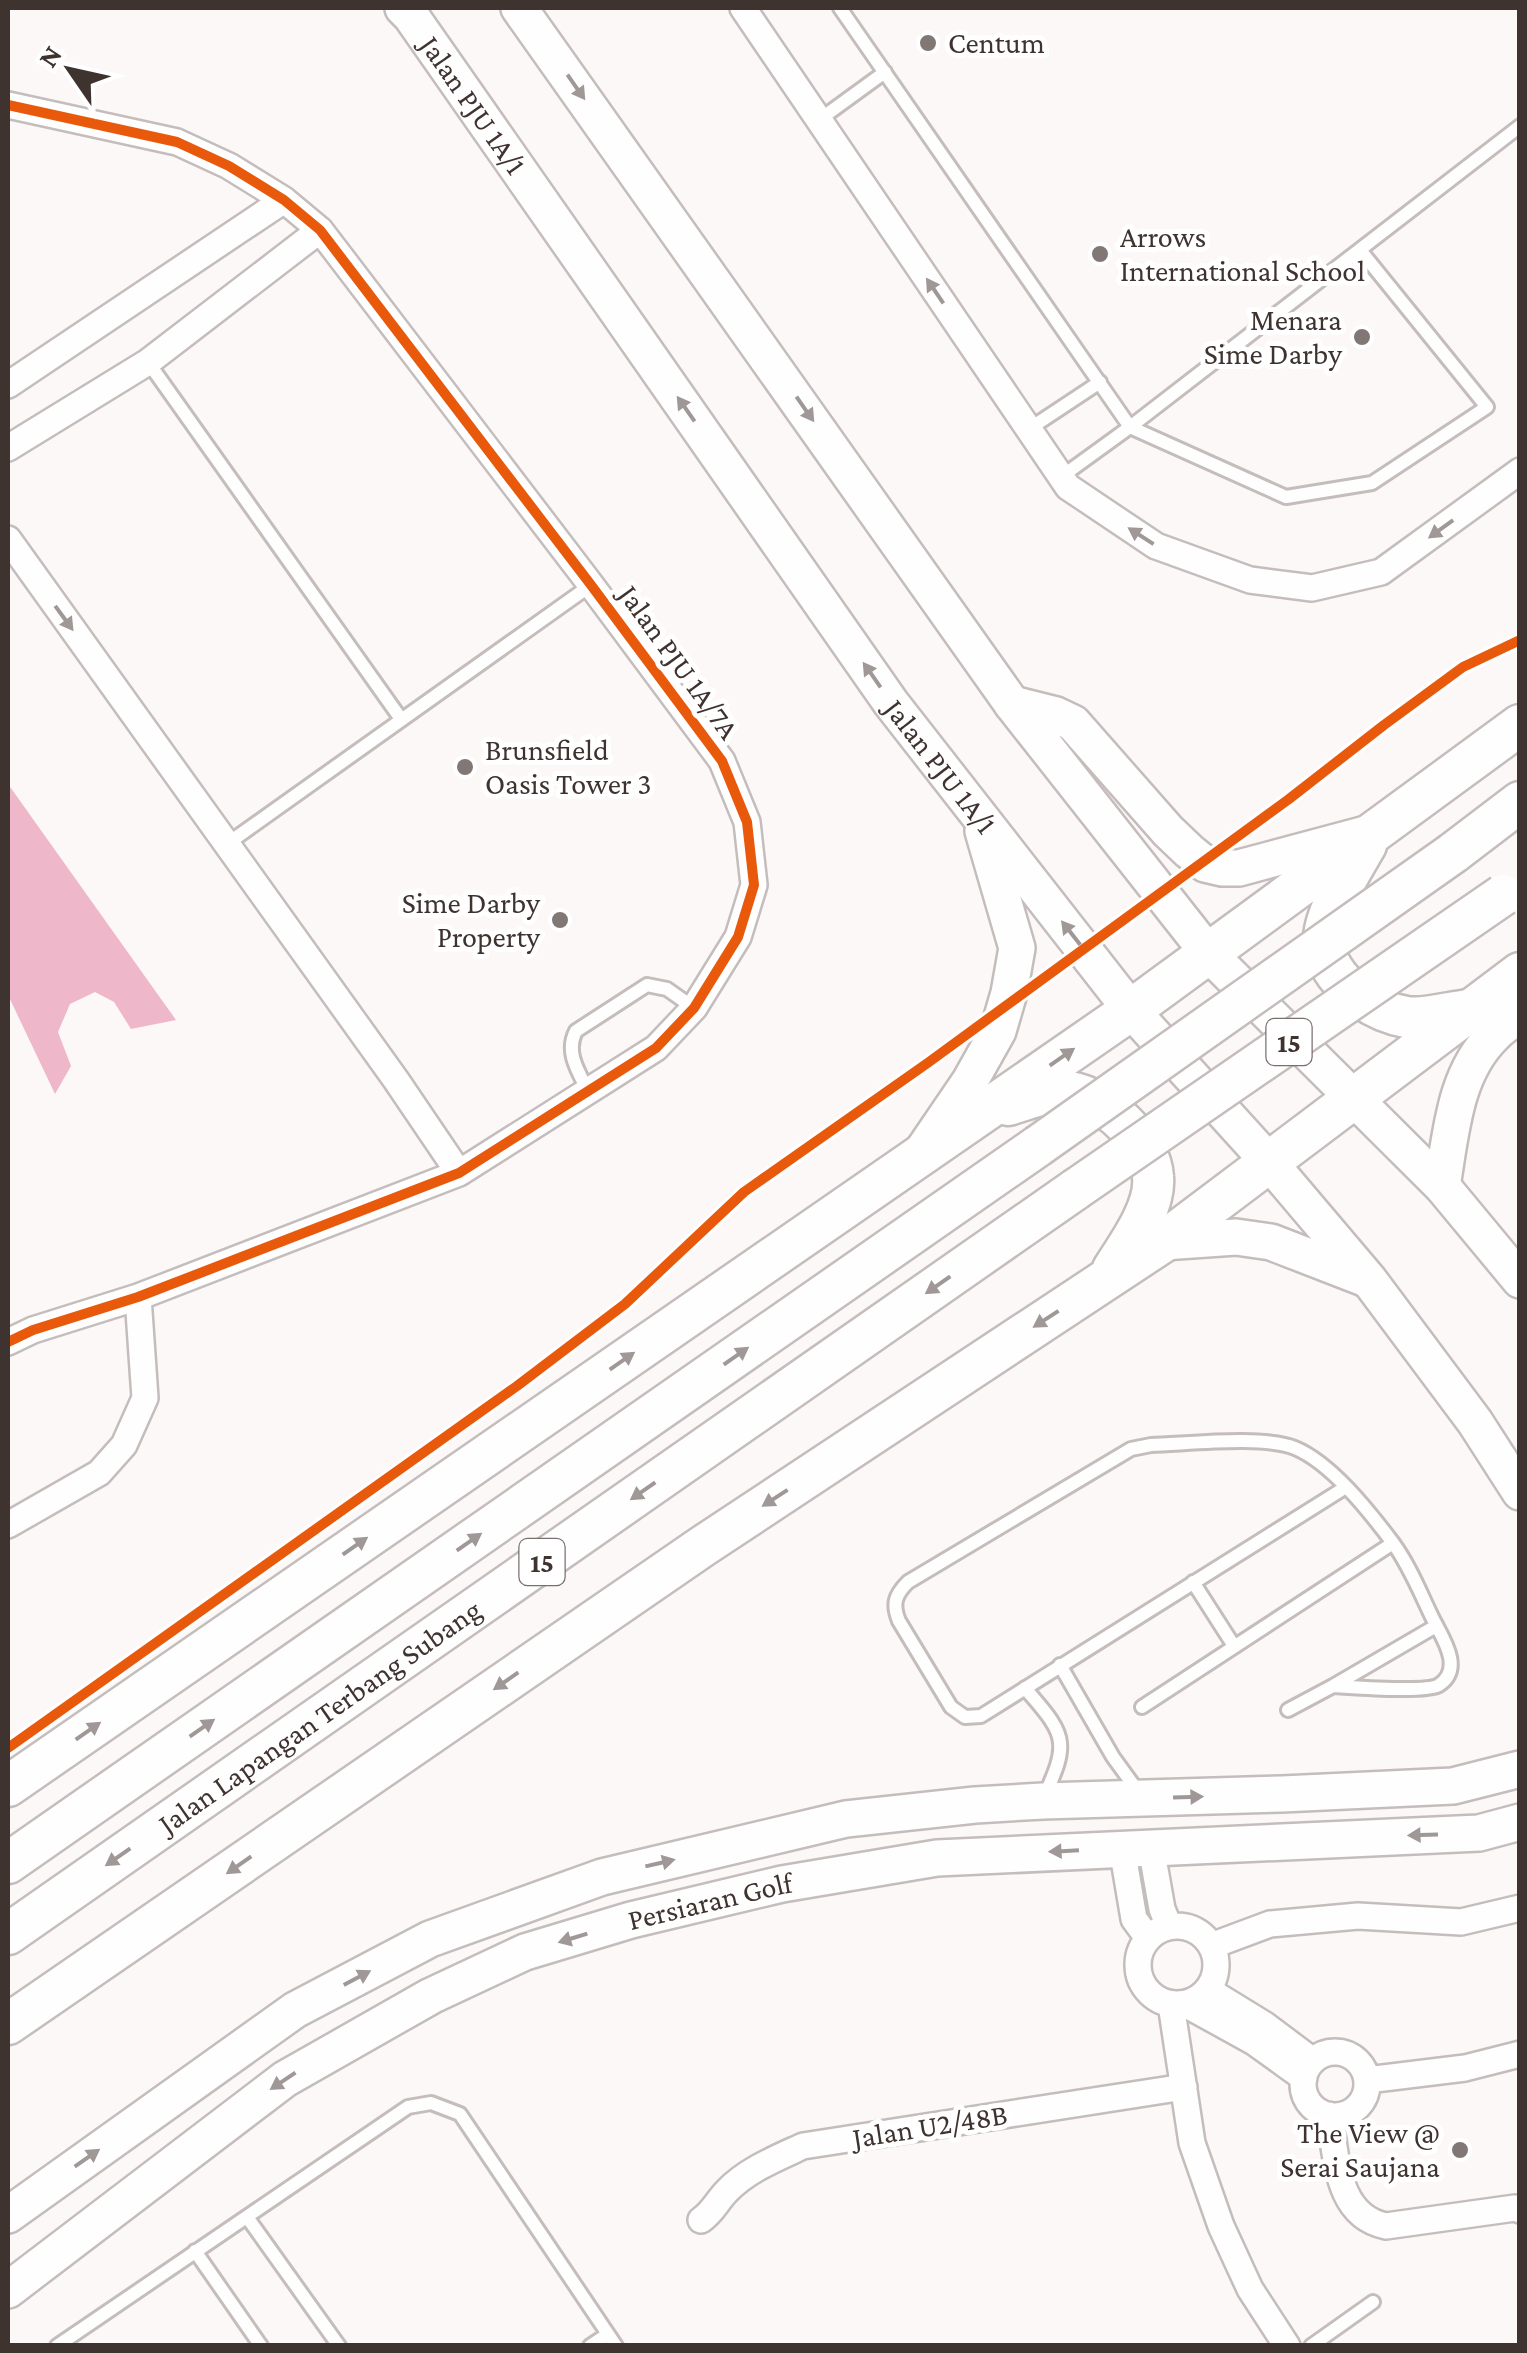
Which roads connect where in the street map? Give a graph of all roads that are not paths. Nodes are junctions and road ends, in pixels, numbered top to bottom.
1 (403, 8) edge
2 (519, 8) edge
3 (743, 8) edge
4 (840, 8) edge
5 (885, 72) junction
6 (8, 105) edge
7 (819, 120) junction
8 (1520, 126) edge
9 (284, 200) junction
10 (320, 230) junction
11 (1360, 250) junction
12 (148, 362) junction
13 (1100, 382) junction
14 (8, 385) edge
15 (1130, 427) junction
16 (1028, 429) junction
17 (8, 448) edge
18 (1520, 472) edge
19 (1060, 478) junction
20 (8, 539) edge
21 (591, 585) junction
22 (1012, 704) junction
23 (401, 720) junction
24 (1520, 725) edge
25 (1520, 802) edge
26 (977, 812) junction
27 (1374, 832) junction
28 (226, 844) junction
29 (1511, 889) edge
30 (1209, 954) junction
31 (1520, 973) edge
32 (694, 1008) junction
33 (1472, 1009) junction
34 (1130, 1010) junction
35 (1520, 1015) edge
36 (588, 1091) junction
37 (1355, 1097) junction
38 (980, 1113) junction
39 (920, 1155) junction
40 (1269, 1162) junction
41 (459, 1172) junction
42 (1442, 1186) junction
43 (1163, 1242) junction
44 (1107, 1279) junction
45 (1370, 1280) junction
46 (1520, 1280) edge
47 (138, 1297) junction
48 (8, 1342) edge
49 (1346, 1487) junction
50 (1520, 1492) edge
51 (8, 1524) edge
52 (1394, 1544) junction
53 (1193, 1582) junction
54 (1436, 1626) junction
55 (1234, 1646) junction
56 (1060, 1665) junction
57 (1333, 1686) junction
58 (1025, 1688) junction
59 (1142, 1707) dead end
60 (1288, 1710) dead end
61 (1520, 1769) edge
62 (8, 1786) edge
63 (1144, 1798) junction
64 (1043, 1800) junction
65 (1520, 1822) edge
66 (1137, 1848) junction
67 (8, 1864) edge
68 (602, 1877) junction
69 (1520, 1908) edge
70 (632, 1920) junction
71 (1158, 1932) junction
72 (8, 1934) edge
73 (1211, 1946) junction
74 (1208, 1990) junction
75 (1178, 2004) junction
76 (8, 2024) edge
77 (1520, 2054) edge
78 (1308, 2069) junction
79 (1367, 2080) junction
80 (1184, 2087) junction
81 (1329, 2115) junction
82 (1520, 2210) edge
83 (8, 2215) edge
84 (247, 2216) junction
85 (701, 2220) dead end
86 (195, 2252) junction
87 (8, 2290) edge
88 (1373, 2302) dead end
89 (612, 2340) edge
90 (57, 2346) edge
91 (261, 2346) edge
92 (338, 2346) edge
93 (590, 2346) edge
94 (1288, 2346) edge
95 (1311, 2346) edge

26 -> 1 main road, Jalan PJU 1A/1
2 -> 22 main road
3 - 7 street
4 - 5 lane
5 - 7 lane
5 - 13 lane
6 - 9 street, Jalan PJU 1A/7A
16 -> 7 street
8 - 11 lane
9 - 10 street, Jalan PJU 1A/7A
9 - 14 street
10 - 12 street
10 - 21 street, Jalan PJU 1A/7A
11 - 15 lane
11 - 15 lane
12 - 17 street
12 - 23 lane
13 - 15 lane
13 - 16 lane
15 - 19 lane
16 - 19 street
18 -> 19 street
20 -> 28 street
21 - 23 lane
21 - 32 street, Jalan PJU 1A/7A
22 - 27 main road
22 - 30 main road
23 - 28 lane
24 - 27 main road
67 -> 25 main road, Jalan Lapangan Terbang Subang / 15, bridge
34 -> 26 main road, Jalan PJU 1A/1
26 - 39 main road
27 - 30 main road
27 - 33 main road
28 - 41 street
29 -> 72 main road, Jalan Lapangan Terbang Subang / 15, bridge
30 - 34 main road
30 - 37 main road
31 - 33 main road
32 - 36 street, Jalan PJU 1A/7A
32 - 36 lane
33 - 37 main road
38 -> 34 main road
34 - 40 main road, Jalan PJU 1A/1
35 - 42 main road
36 - 41 street, Jalan PJU 1A/7A
37 - 40 main road
37 - 42 main road
38 - 39 main road
38 - 44 main road
62 -> 39 main road
40 - 43 main road
40 - 45 main road, Jalan PJU 1A/1
41 - 47 street, Jalan PJU 1A/7A
42 - 46 main road
43 - 44 main road
43 - 45 main road
44 -> 76 main road
45 - 50 main road, Jalan PJU 1A/1
47 - 48 street, Jalan PJU 1A/7A
47 - 51 street
49 - 52 lane
49 - 53 lane
49 - 58 lane
52 - 54 lane
52 - 55 lane
53 - 55 lane
53 - 56 lane
54 - 57 lane
54 - 57 lane
55 - 59 lane
56 - 58 lane
56 - 63 lane
57 - 60 lane
58 - 64 lane
63 -> 61 main road, Persiaran Golf
63 - 64 main road, Persiaran Golf
68 -> 64 main road, Persiaran Golf
65 -> 66 main road, Persiaran Golf
66 -> 70 main road, Persiaran Golf
66 - 71 street
68 - 70 main road
83 -> 68 main road, Persiaran Golf
69 - 73 street
70 -> 87 main road, Persiaran Golf
71 - 73 street
71 - 75 street
73 - 74 street
74 - 75 street
74 - 78 street
75 - 78 street
75 - 80 street
77 - 79 street
78 - 79 street
78 - 81 street
79 - 81 street
80 - 85 street, Jalan U2/48B
80 - 94 street
81 - 82 street
84 - 86 lane
84 - 89 lane
84 - 92 lane
86 - 90 lane
86 - 91 lane
88 - 95 lane
89 - 93 lane

